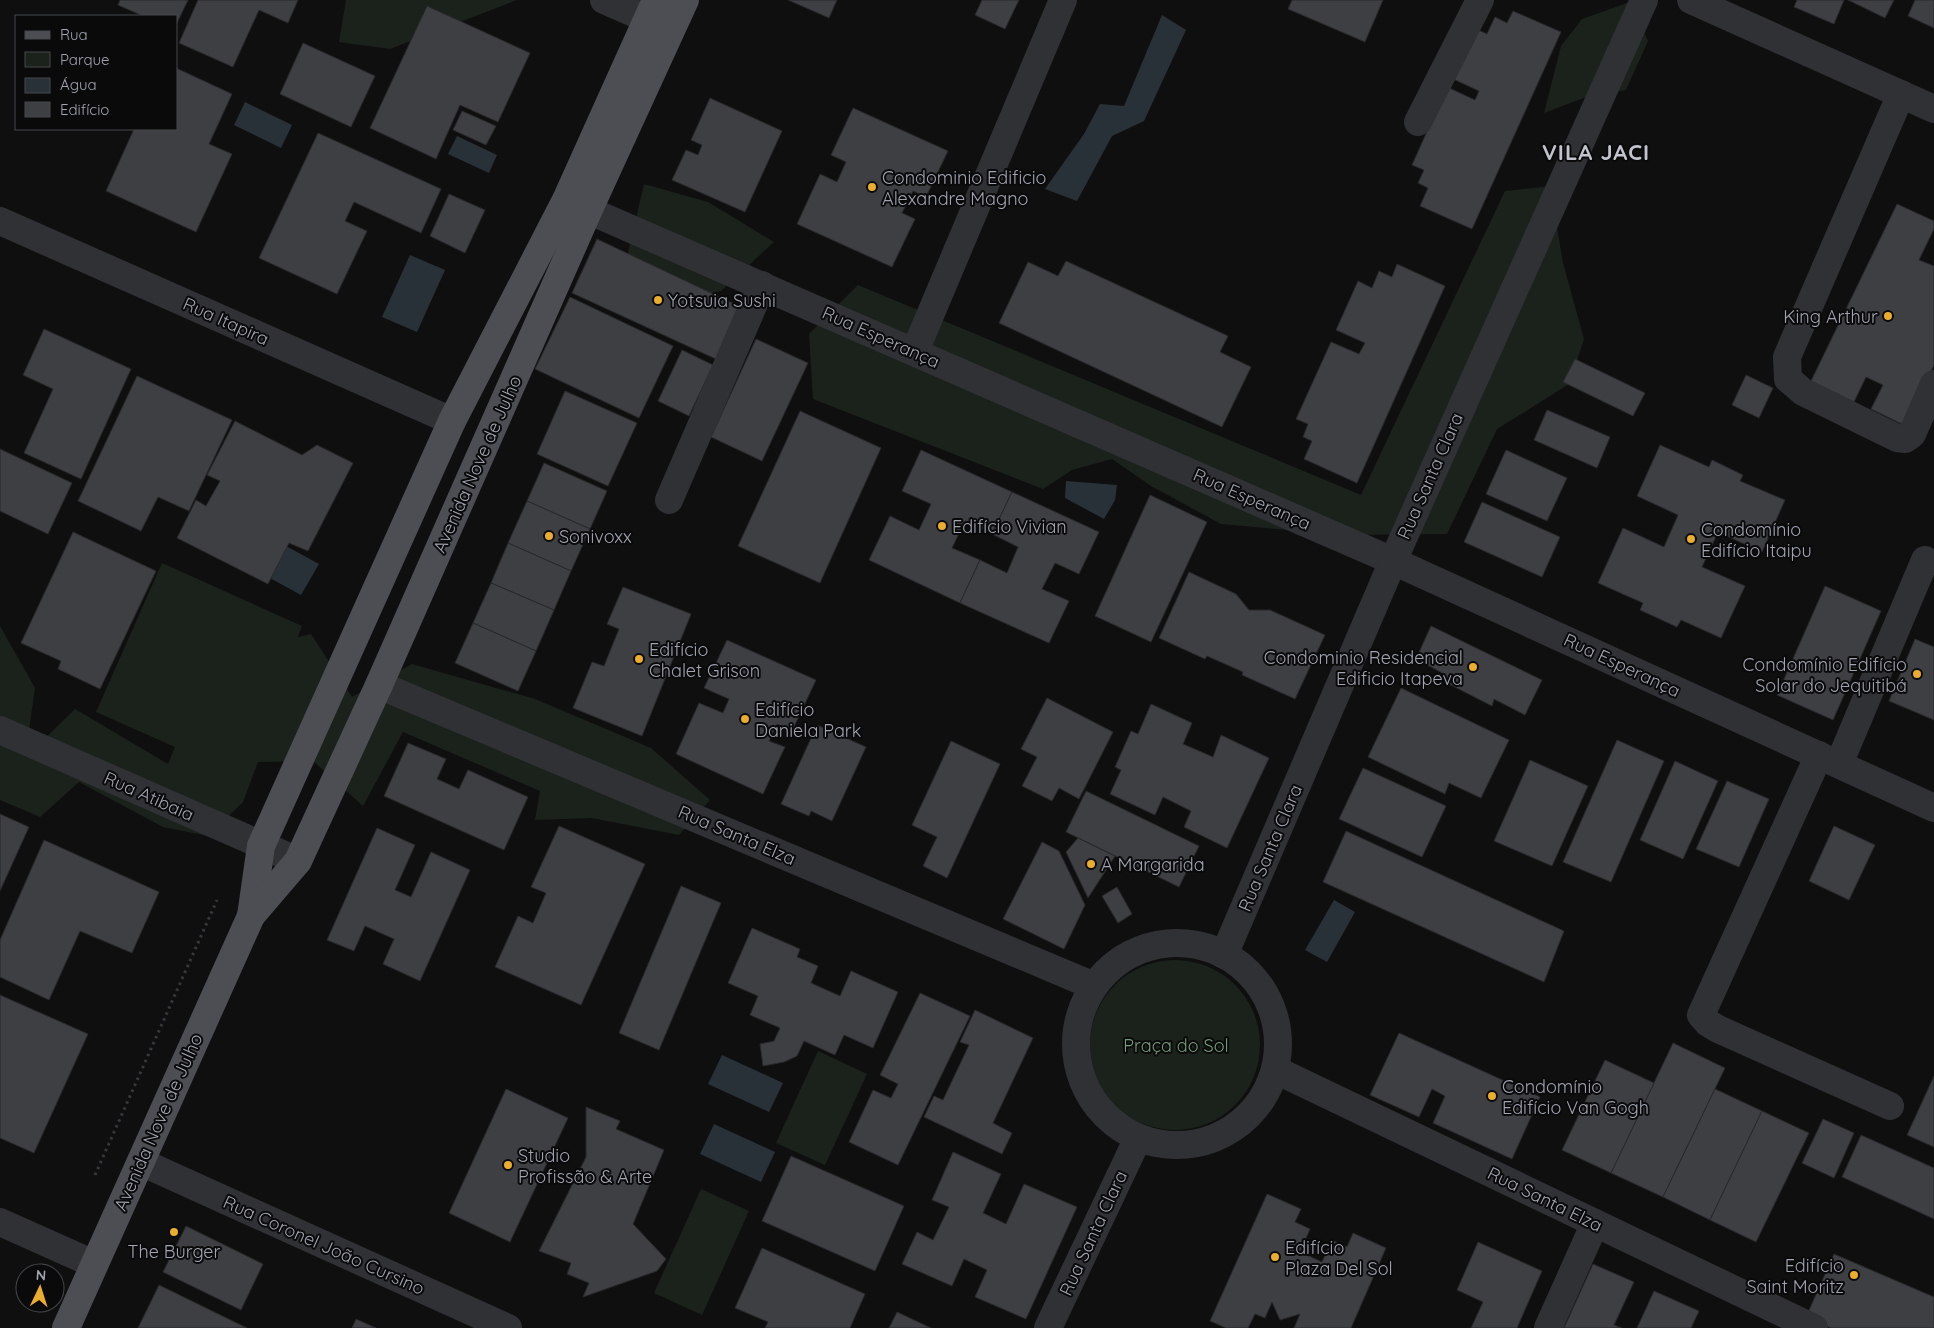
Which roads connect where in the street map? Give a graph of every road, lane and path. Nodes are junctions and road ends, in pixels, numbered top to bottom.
1 (604, 0) edge
2 (685, 0) edge
3 (1063, 0) edge
4 (1480, 0) edge
5 (1644, 0) edge
6 (1691, 0) edge
7 (658, 16) edge
8 (1901, 94) junction
9 (1934, 109) edge
10 (1418, 122) dead end
11 (577, 205) junction
12 (0, 221) edge
13 (762, 285) junction
14 (915, 351) junction
15 (1934, 384) edge
16 (452, 421) junction
17 (669, 500) dead end
18 (1925, 560) dead end
19 (1392, 561) junction
20 (379, 685) junction
21 (0, 730) edge
22 (1829, 759) junction
23 (1934, 808) edge
24 (261, 846) junction
25 (298, 861) junction
26 (251, 916) junction
27 (1224, 955) junction
28 (1094, 986) junction
29 (1276, 1070) junction
30 (1890, 1106) dead end
31 (1138, 1138) junction
32 (140, 1162) junction
33 (0, 1222) edge
34 (1594, 1223) junction
35 (94, 1264) junction
36 (66, 1328) edge
37 (508, 1328) edge
38 (1048, 1328) edge
39 (1548, 1328) edge
40 (1814, 1328) edge

1 - 7 street
2 - 7 main road, Avenida Nove de Julho
3 - 14 street
4 - 10 street
5 - 19 street, Rua Santa Clara
6 - 8 street
7 - 11 main road, Avenida Nove de Julho
8 - 9 street
8 - 15 street
11 - 13 street, Rua Esperança
11 - 16 main road, Avenida Nove de Julho
11 - 20 main road, Avenida Nove de Julho
12 - 16 street, Rua Itapira
13 - 14 street, Rua Esperança
13 - 17 street
14 - 19 street, Rua Esperança
16 - 24 main road, Avenida Nove de Julho
18 - 22 street
19 - 22 street, Rua Esperança
19 - 27 street, Rua Santa Clara
20 - 25 main road, Avenida Nove de Julho
20 - 28 street, Rua Santa Elza
21 - 24 street, Rua Atibaia
22 - 23 street, Rua Esperança
22 - 30 street
24 - 25 street, Rua Atibaia
24 - 26 main road, Avenida Nove de Julho
25 - 26 main road, Avenida Nove de Julho
26 - 32 main road, Avenida Nove de Julho
27 - 28 street
27 - 29 street
28 - 31 street
29 - 31 street
29 - 34 street, Rua Santa Elza
31 - 38 street, Rua Santa Clara
32 - 35 main road, Avenida Nove de Julho
32 - 37 street, Rua Coronel João Cursino
33 - 35 street
34 - 39 street
34 - 40 street, Rua Santa Elza
35 - 36 main road, Avenida Nove de Julho

